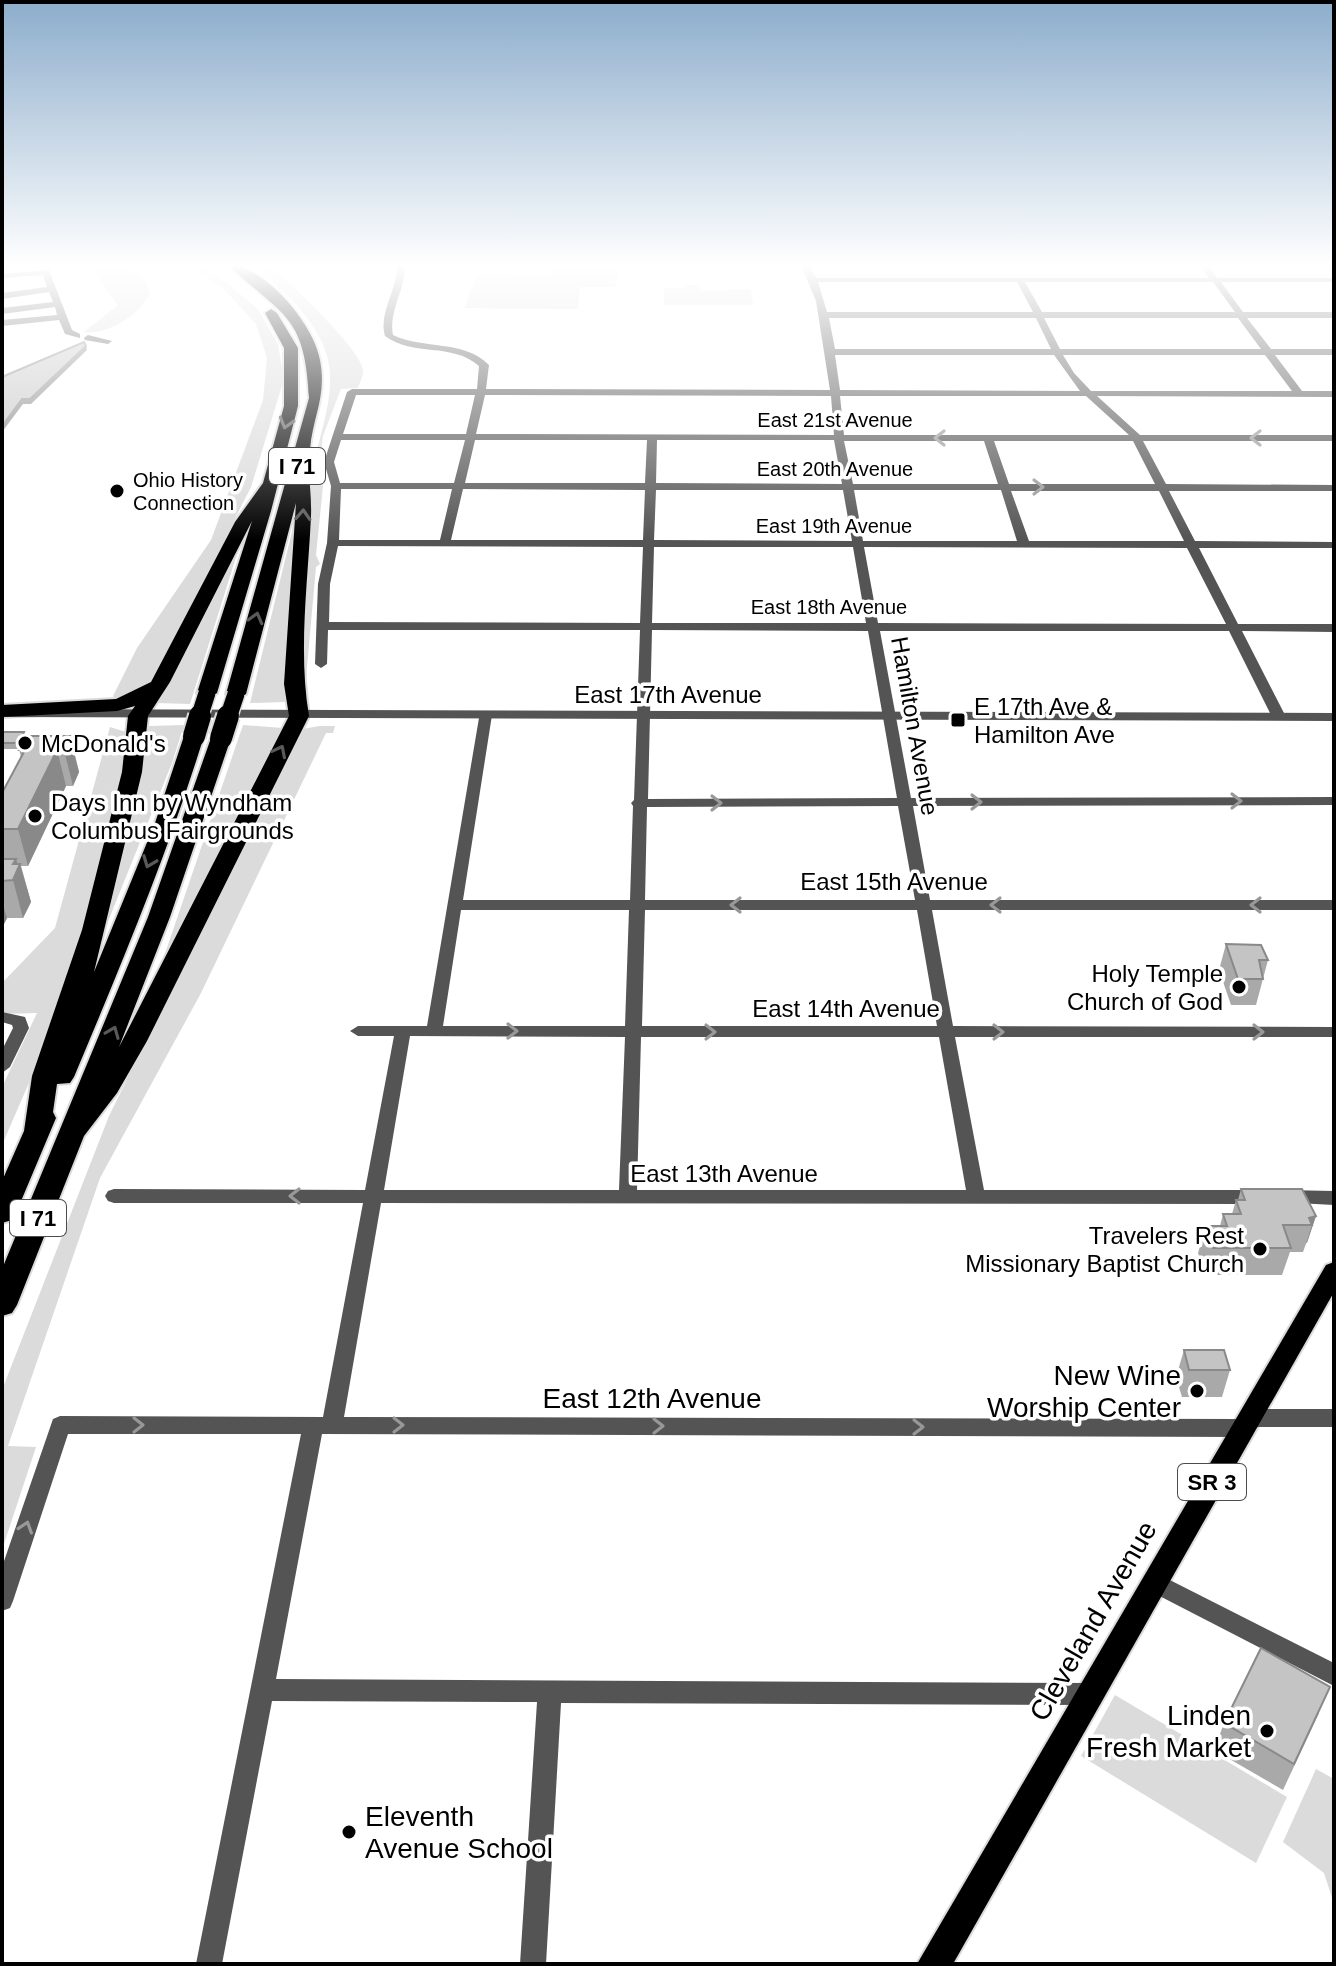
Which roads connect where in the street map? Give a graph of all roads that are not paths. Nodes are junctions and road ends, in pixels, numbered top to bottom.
1 (291, 357) edge
2 (312, 357) edge
3 (474, 357) edge
4 (830, 357) edge
5 (1060, 357) edge
6 (1273, 357) edge
7 (481, 392) junction
8 (835, 393) junction
9 (1086, 393) junction
10 (1299, 394) junction
11 (1334, 394) edge
12 (336, 437) junction
13 (470, 437) junction
14 (652, 437) junction
15 (839, 438) junction
16 (988, 438) junction
17 (1137, 438) junction
18 (1334, 438) edge
19 (302, 447) junction
20 (268, 486) junction
21 (336, 486) junction
22 (459, 486) junction
23 (649, 486) junction
24 (848, 487) junction
25 (1005, 487) junction
26 (1162, 488) junction
27 (1334, 488) edge
28 (333, 543) junction
29 (445, 543) junction
30 (648, 544) junction
31 (858, 544) junction
32 (1024, 544) junction
33 (1190, 545) junction
34 (1334, 545) edge
35 (325, 626) junction
36 (645, 627) junction
37 (873, 627) junction
38 (1232, 628) junction
39 (1334, 628) edge
40 (321, 664) dead end
41 (160, 682) junction
42 (2, 712) edge
43 (485, 715) junction
44 (138, 716) junction
45 (299, 716) junction
46 (641, 716) junction
47 (888, 716) junction
48 (1279, 717) junction
49 (1334, 717) edge
50 (1334, 801) edge
51 (903, 802) junction
52 (638, 803) junction
53 (454, 905) junction
54 (636, 905) junction
55 (924, 905) junction
56 (1334, 905) edge
57 (2, 1017) edge
58 (358, 1031) dead end
59 (403, 1031) junction
60 (434, 1031) junction
61 (632, 1031) junction
62 (946, 1032) junction
63 (1334, 1032) edge
64 (2, 1067) edge
65 (74, 1130) junction
66 (37, 1131) junction
67 (114, 1196) dead end
68 (373, 1196) junction
69 (628, 1197) junction
70 (976, 1197) junction
71 (1334, 1198) edge
72 (2, 1213) edge
73 (1334, 1271) edge
74 (2, 1305) edge
75 (1334, 1418) edge
76 (1246, 1423) junction
77 (322, 1425) junction
78 (1154, 1582) junction
79 (2, 1601) edge
80 (1334, 1675) edge
81 (261, 1690) junction
82 (550, 1692) junction
83 (1090, 1694) junction
84 (209, 1964) edge
85 (533, 1964) edge
86 (934, 1964) edge

1 -> 20 highway, I 71
2 - 19 highway, I 71
3 - 7 street
4 - 8 street, Hamilton Avenue
5 - 9 street
6 - 10 street
7 - 8 street
7 - 12 street
7 - 13 street
8 - 9 street
8 - 15 street, Hamilton Avenue
9 - 10 street
9 - 17 street
10 - 11 street
12 - 13 street, East 21st Avenue
12 - 21 street
13 - 14 street, East 21st Avenue
13 - 22 street
14 - 15 street, East 21st Avenue
14 - 23 street
16 -> 15 street, East 21st Avenue
15 - 24 street, Hamilton Avenue
16 - 17 street, East 21st Avenue
16 - 25 street
18 -> 17 street, East 21st Avenue
17 - 26 street
45 -> 19 highway
65 -> 19 highway, I 71, bridge
20 - 41 highway
20 -> 66 highway, I 71, bridge
21 - 22 street, East 20th Avenue
21 - 28 street
22 - 23 street, East 20th Avenue
22 - 29 street
23 - 24 street, East 20th Avenue
23 - 30 street
24 - 25 street, East 20th Avenue
24 - 31 street, Hamilton Avenue
25 -> 26 street, East 20th Avenue
25 - 32 street
26 - 27 street, East 20th Avenue
26 - 33 street
28 - 29 street, East 19th Avenue
28 - 35 street
29 - 30 street, East 19th Avenue
30 - 31 street, East 19th Avenue
30 - 36 street
31 - 32 street, East 19th Avenue
31 - 37 street, Hamilton Avenue
32 - 33 street, East 19th Avenue
33 - 34 street, East 19th Avenue
33 - 38 street
35 - 36 street, East 18th Avenue
35 - 40 street
36 - 37 street, East 18th Avenue
36 - 46 street
37 - 38 street, East 18th Avenue
37 - 47 street, Hamilton Avenue
38 - 39 street, East 18th Avenue
38 - 48 street
41 - 42 highway
41 - 44 highway
42 - 44 street, East 17th Avenue
43 - 45 street, East 17th Avenue
43 - 46 street, East 17th Avenue
43 - 53 street
44 - 45 street, East 17th Avenue
44 - 66 highway
65 -> 45 highway
46 - 47 street, East 17th Avenue
46 - 52 street
47 - 48 street, East 17th Avenue
47 - 51 street, Hamilton Avenue
48 - 49 street, East 17th Avenue
51 -> 50 street
52 -> 51 street
51 - 55 street, Hamilton Avenue
52 - 54 street
53 - 54 street, East 15th Avenue
53 - 60 street
55 -> 54 street, East 15th Avenue
54 - 61 street
56 -> 55 street, East 15th Avenue
55 - 62 street, Hamilton Avenue
57 - 64 street
58 - 59 street, East 14th Avenue
59 - 60 street, East 14th Avenue
59 - 68 street
60 -> 61 street, East 14th Avenue
61 -> 62 street, East 14th Avenue
61 - 69 street
62 -> 63 street, East 14th Avenue
62 - 70 street, Hamilton Avenue
65 - 74 highway, I 71
66 - 72 highway, I 71
68 -> 67 street, East 13th Avenue
68 - 69 street, East 13th Avenue
68 - 77 street
69 - 70 street, East 13th Avenue
70 - 71 street, East 13th Avenue
73 - 76 main road, Cleveland Avenue / SR 3
75 - 76 street, East 12th Avenue
77 -> 76 street, East 12th Avenue
76 - 78 main road, Cleveland Avenue / SR 3
79 -> 77 street, East 12th Avenue
77 - 81 street
78 - 80 street
78 - 83 main road, Cleveland Avenue / SR 3
81 - 82 street
81 - 84 street
82 - 83 street
82 - 85 street
83 - 86 main road, Cleveland Avenue / SR 3

